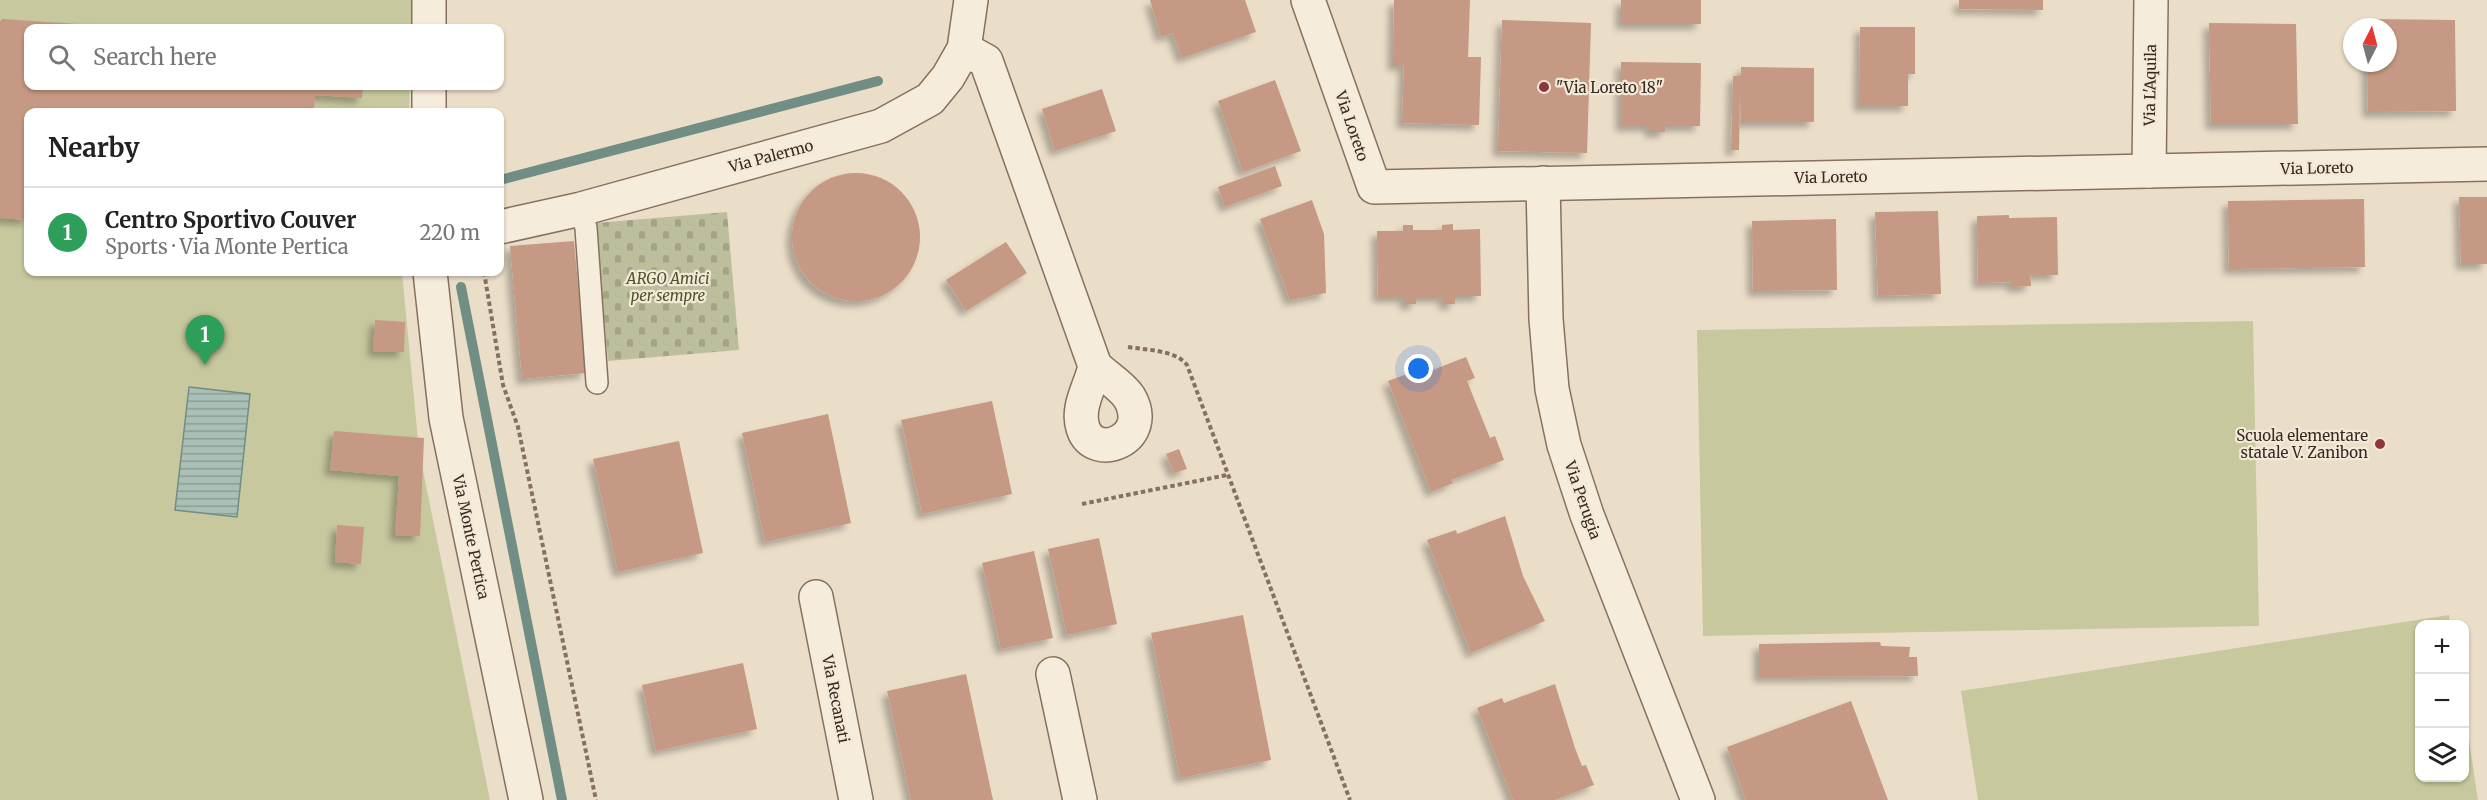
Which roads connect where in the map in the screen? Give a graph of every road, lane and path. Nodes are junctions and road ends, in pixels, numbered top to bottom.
1 (429, 0) edge
2 (971, 0) edge
3 (1308, 0) edge
4 (2151, 0) edge
5 (429, 24) edge
6 (964, 49) junction
7 (429, 90) edge
8 (429, 108) edge
9 (2487, 164) edge
10 (2149, 171) junction
11 (1543, 183) junction
12 (580, 209) junction
13 (504, 226) edge
14 (430, 276) edge
15 (485, 276) edge
16 (1106, 355) joint
17 (597, 383) dead end
18 (1227, 475) junction
19 (1082, 504) dead end
20 (816, 597) dead end
21 (1053, 674) dead end
22 (526, 800) edge
23 (596, 800) edge
24 (855, 800) edge
25 (1080, 800) edge
26 (1350, 800) edge
27 (1698, 800) edge

1 - 5 street
2 - 6 street, Via Palermo
3 - 11 street, Via Loreto
4 - 10 street, Via L'Aquila
6 - 12 street, Via Palermo
6 - 16 street
7 - 8 street
9 - 10 street, Via Loreto
10 - 11 street, Via Loreto
11 - 27 street, Via Perugia
12 - 13 street, Via Palermo
12 - 17 lane
14 - 22 street, Via Monte Pertica
15 - 23 path
16 - 18 path
18 - 19 path
18 - 26 path
20 - 24 street, Via Recanati
21 - 25 street

